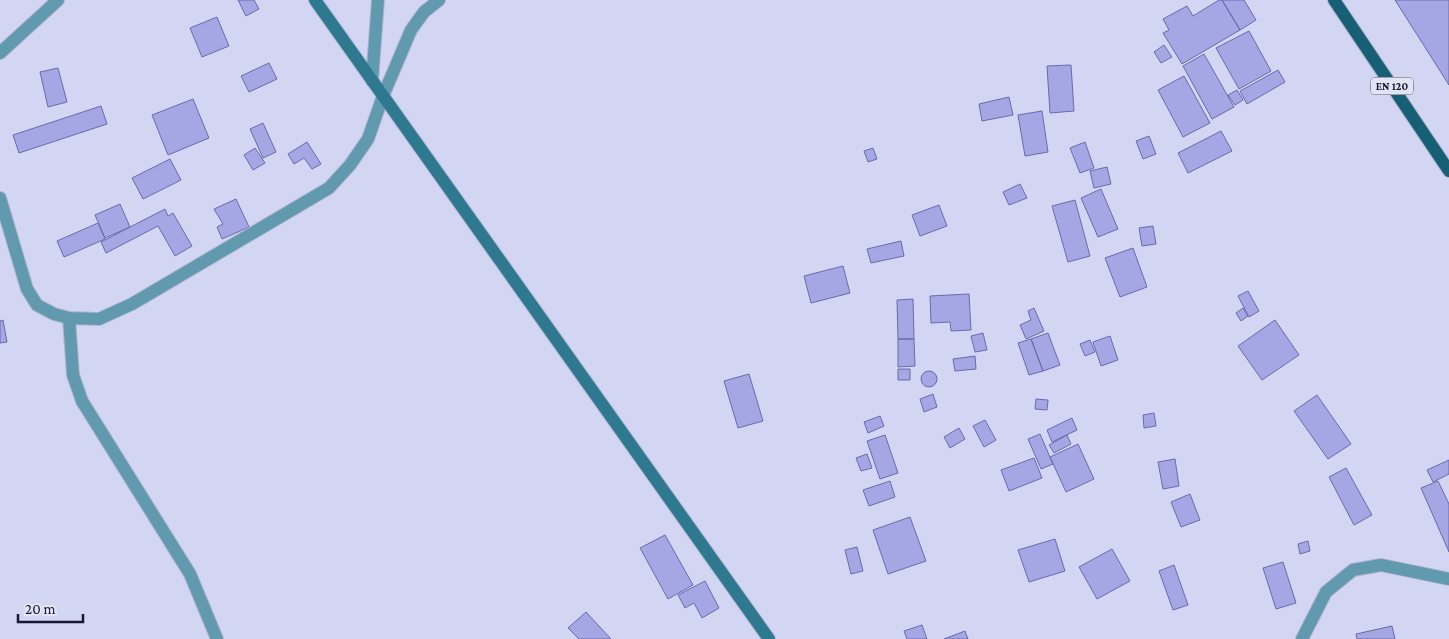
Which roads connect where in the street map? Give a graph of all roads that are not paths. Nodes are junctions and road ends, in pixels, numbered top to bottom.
1 (58, 0) edge
2 (314, 0) edge
3 (378, 0) edge
4 (439, 0) edge
5 (1334, 0) edge
6 (0, 53) edge
7 (372, 81) junction
8 (383, 96) junction
9 (1449, 171) edge
10 (0, 198) edge
11 (69, 318) junction
12 (1449, 578) edge
13 (217, 639) edge
14 (769, 639) edge
15 (1302, 639) edge

1 - 6 street
2 - 7 street
3 - 7 street
4 - 8 street
5 - 9 main road, EN 120
7 - 8 street
8 - 11 street
8 - 14 street
10 - 11 street
11 - 13 street
12 - 15 street

